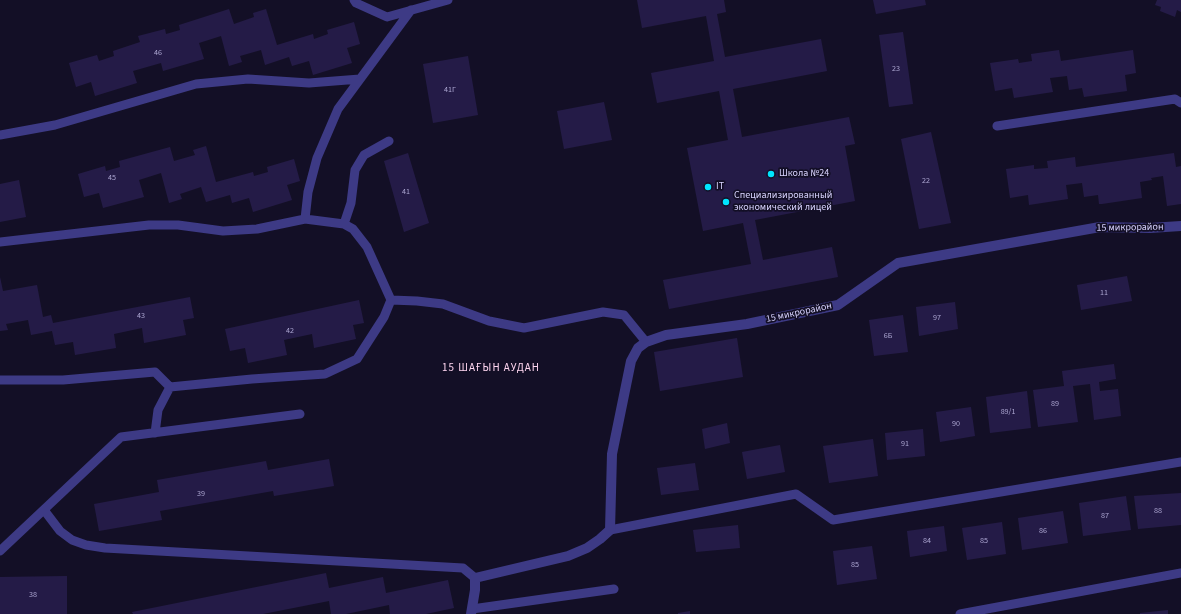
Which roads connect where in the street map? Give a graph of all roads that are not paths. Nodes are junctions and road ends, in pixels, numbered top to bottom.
1 (354, 0) edge
2 (448, 0) edge
3 (411, 10) junction
4 (360, 79) junction
5 (1181, 104) edge
6 (997, 126) dead end
7 (0, 135) edge
8 (389, 140) dead end
9 (305, 219) junction
10 (344, 224) junction
11 (1181, 226) edge
12 (0, 242) edge
13 (391, 300) junction
14 (646, 342) junction
15 (0, 380) edge
16 (170, 388) junction
17 (300, 414) dead end
18 (155, 433) junction
19 (1181, 462) edge
20 (44, 510) junction
21 (610, 530) junction
22 (0, 552) edge
23 (1181, 573) edge
24 (475, 578) junction
25 (614, 589) dead end
26 (472, 612) edge
27 (960, 614) edge

1 - 3 lane
2 - 3 lane
3 - 4 lane
4 - 7 lane
4 - 9 lane
5 - 6 lane
8 - 10 lane
9 - 10 lane
9 - 12 lane
10 - 13 lane
11 - 14 street, 15 микрорайон
13 - 14 lane
13 - 16 lane
14 - 21 street, 15 микрорайон
15 - 16 lane
16 - 18 lane
17 - 18 lane
18 - 20 lane
19 - 21 lane
20 - 22 lane
20 - 24 lane
21 - 24 street
23 - 27 lane
24 - 26 street
25 - 26 lane

